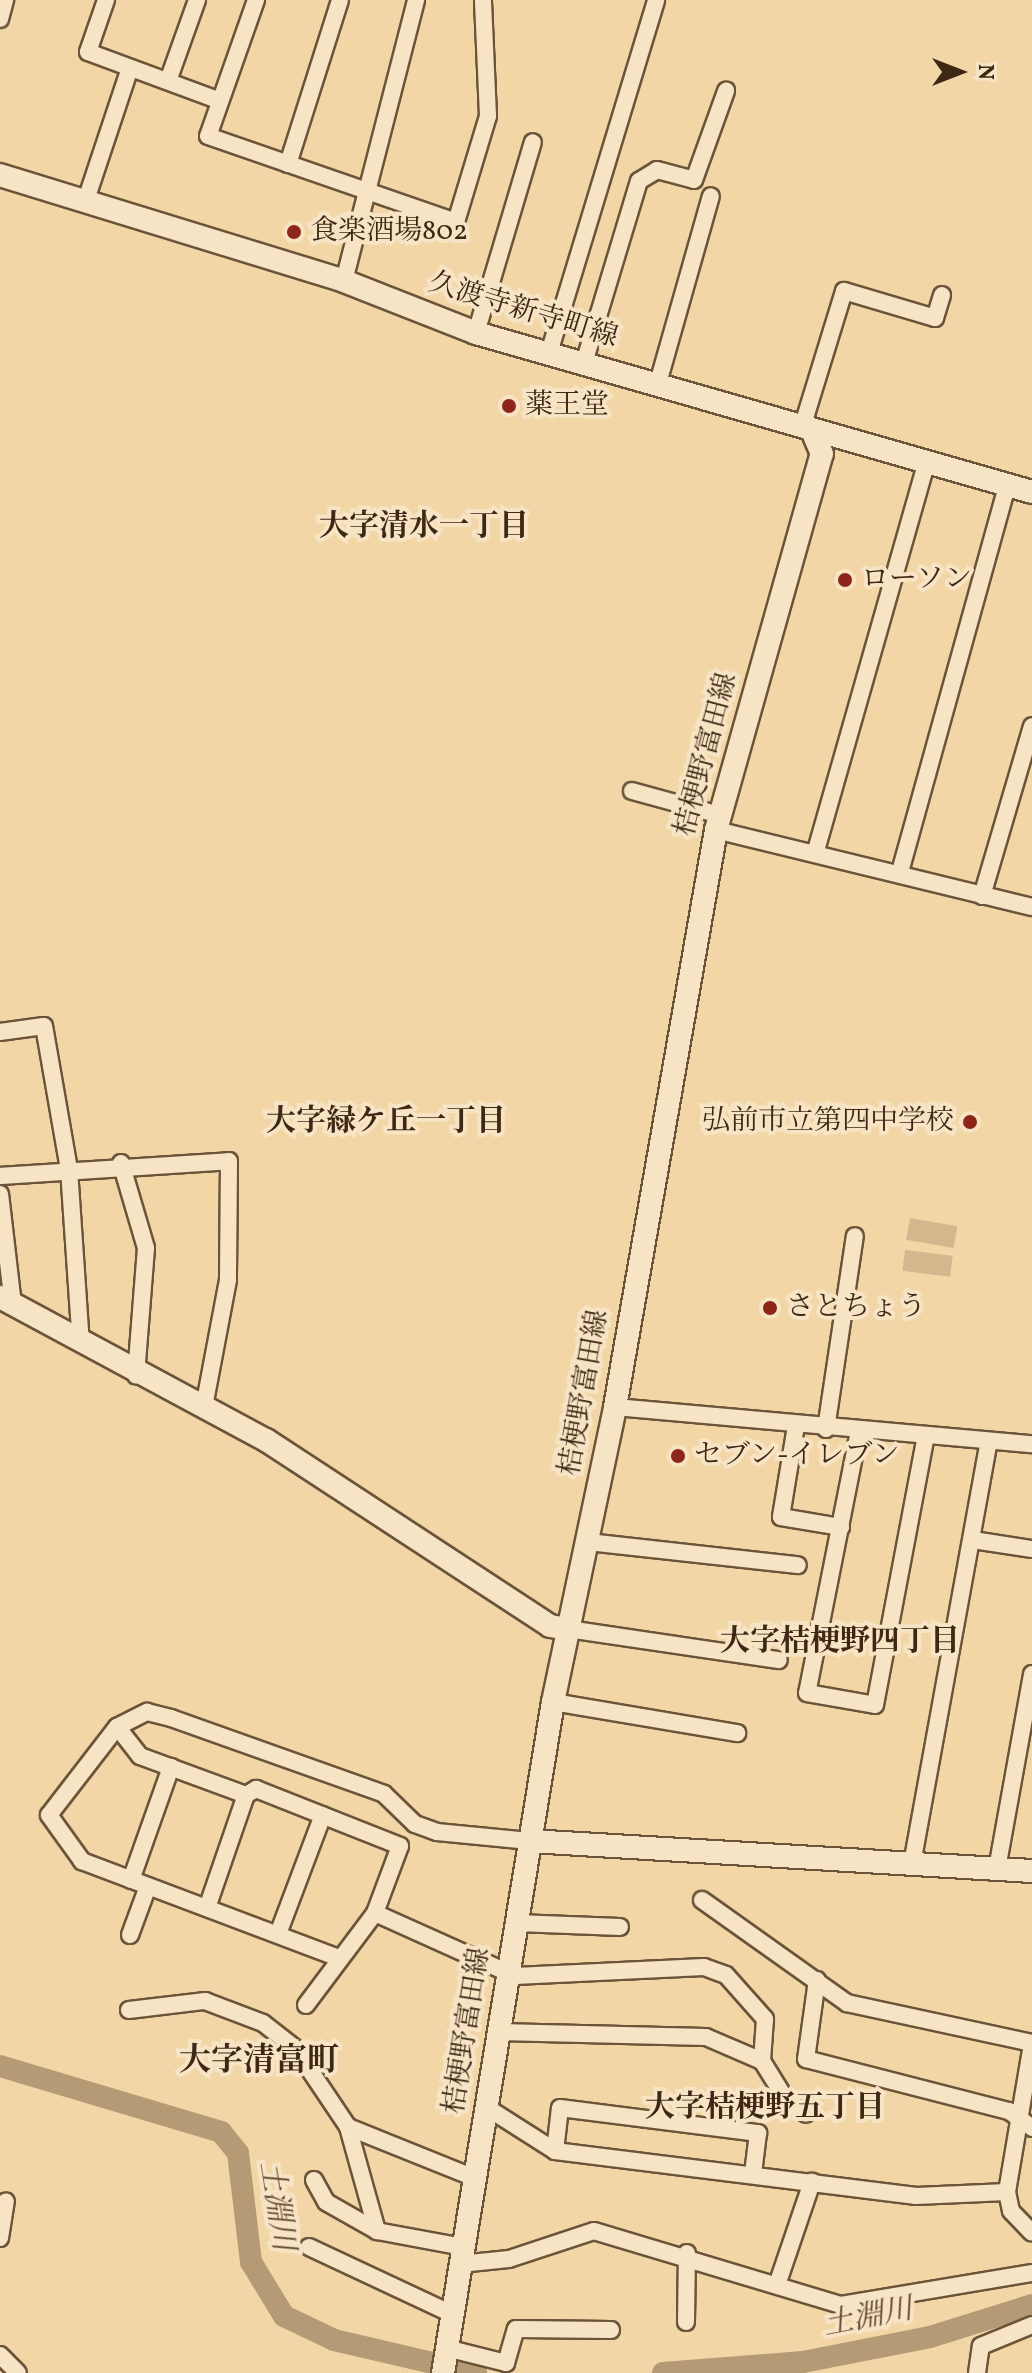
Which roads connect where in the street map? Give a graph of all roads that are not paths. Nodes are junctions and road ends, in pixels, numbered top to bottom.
1 (5, 0) edge
2 (106, 0) edge
3 (197, 0) edge
4 (256, 0) edge
5 (340, 0) edge
6 (416, 0) edge
7 (483, 0) edge
8 (656, 0) edge
9 (0, 19) edge
10 (130, 68) junction
11 (168, 81) junction
12 (726, 91) dead end
13 (218, 100) junction
14 (533, 142) dead end
15 (288, 164) junction
16 (0, 175) edge
17 (371, 193) junction
18 (711, 196) dead end
19 (87, 197) junction
20 (344, 281) junction
21 (942, 295) dead end
22 (476, 333) junction
23 (549, 353) junction
24 (584, 363) junction
25 (658, 383) junction
26 (814, 435) junction
27 (926, 464) junction
28 (1007, 486) junction
29 (1032, 492) edge
30 (1032, 726) edge
31 (632, 791) dead end
32 (718, 822) junction
33 (815, 854) junction
34 (900, 872) junction
35 (982, 896) junction
36 (1032, 907) edge
37 (0, 1032) edge
38 (121, 1163) junction
39 (69, 1169) junction
40 (0, 1176) edge
41 (0, 1194) edge
42 (855, 1236) dead end
43 (7, 1301) edge
44 (81, 1344) junction
45 (136, 1376) junction
46 (204, 1407) junction
47 (615, 1407) junction
48 (796, 1426) junction
49 (826, 1429) junction
50 (859, 1431) junction
51 (926, 1436) junction
52 (989, 1441) junction
53 (1032, 1444) edge
54 (841, 1527) junction
55 (973, 1540) junction
56 (588, 1542) junction
57 (1032, 1549) edge
58 (798, 1565) dead end
59 (568, 1629) junction
60 (779, 1660) dead end
61 (1032, 1674) edge
62 (553, 1702) junction
63 (117, 1727) junction
64 (737, 1733) dead end
65 (171, 1767) junction
66 (246, 1795) junction
67 (323, 1815) junction
68 (530, 1841) junction
69 (912, 1864) junction
70 (997, 1869) junction
71 (1032, 1871) edge
72 (131, 1880) junction
73 (148, 1886) junction
74 (702, 1900) dead end
75 (207, 1908) junction
76 (375, 1913) junction
77 (517, 1923) junction
78 (620, 1927) dead end
79 (278, 1934) junction
80 (130, 1935) dead end
81 (339, 1958) junction
82 (509, 1972) junction
83 (817, 1980) junction
84 (306, 2005) dead end
85 (129, 2010) dead end
86 (499, 2032) junction
87 (1032, 2043) edge
88 (762, 2061) junction
89 (486, 2107) junction
90 (806, 2114) dead end
91 (1015, 2119) junction
92 (348, 2127) junction
93 (1032, 2128) edge
94 (555, 2151) junction
95 (753, 2174) junction
96 (475, 2178) junction
97 (314, 2180) dead end
98 (812, 2182) junction
99 (1007, 2192) junction
100 (6, 2201) dead end
101 (377, 2231) junction
102 (1032, 2233) edge
103 (0, 2238) edge
104 (309, 2247) dead end
105 (687, 2253) junction
106 (462, 2255) junction
107 (1032, 2273) edge
108 (778, 2282) junction
109 (452, 2314) junction
110 (686, 2322) dead end
111 (1032, 2325) edge
112 (611, 2330) dead end
113 (0, 2355) edge
114 (445, 2358) edge
115 (18, 2373) edge
116 (977, 2373) edge

1 - 9 street
2 - 10 street
3 - 11 street
4 - 13 street
5 - 15 street
6 - 17 street
7 - 17 street
8 - 23 street
10 - 11 street
10 - 19 street
11 - 13 street
12 - 24 street
13 - 15 street
14 - 22 street
15 - 17 street
16 - 19 main road, 久渡寺新寺町線
17 - 20 street
18 - 25 street
19 - 20 main road, 久渡寺新寺町線
20 - 22 main road, 久渡寺新寺町線
21 - 26 street
22 - 23 main road, 久渡寺新寺町線
23 - 24 main road, 久渡寺新寺町線
24 - 25 main road, 久渡寺新寺町線
25 - 26 main road, 久渡寺新寺町線
26 - 27 main road, 久渡寺新寺町線
26 - 32 main road, 桔梗野富田線
27 - 28 main road, 久渡寺新寺町線
27 - 33 street
28 - 29 main road, 久渡寺新寺町線
28 - 34 street
30 - 35 street
31 - 32 street
32 - 33 street
32 - 47 main road, 桔梗野富田線
33 - 34 street
34 - 35 street
35 - 36 street
37 - 39 street
38 - 39 street
38 - 45 street
38 - 46 street
39 - 40 street
39 - 44 street
41 - 43 street
42 - 49 street
43 - 44 main road
44 - 45 main road
45 - 46 main road
46 - 59 main road
47 - 48 street
47 - 56 main road, 桔梗野富田線
48 - 49 street
48 - 54 street
49 - 50 street
50 - 51 street
50 - 54 street
51 - 52 street
51 - 54 street
52 - 53 street
52 - 55 street
55 - 57 street
55 - 69 street
56 - 58 street
56 - 59 main road, 桔梗野富田線
59 - 60 street
59 - 62 main road, 桔梗野富田線
61 - 70 street
62 - 64 street
62 - 68 main road, 桔梗野富田線
63 - 65 street
63 - 68 street
63 - 72 street
65 - 66 street
65 - 72 street
66 - 67 street
66 - 75 street
67 - 76 street
67 - 79 street
68 - 69 main road
68 - 77 main road, 桔梗野富田線
69 - 70 main road
70 - 71 main road
72 - 73 street
73 - 75 street
73 - 80 street
74 - 83 street
75 - 79 street
76 - 81 street
76 - 82 street
77 - 78 street
77 - 82 main road, 桔梗野富田線
79 - 81 street
81 - 84 street
82 - 86 main road, 桔梗野富田線
82 - 88 street
83 - 87 street
83 - 91 street
85 - 92 street
86 - 88 street
86 - 89 main road, 桔梗野富田線
87 - 91 street
88 - 90 street
89 - 94 street
89 - 96 main road, 桔梗野富田線
91 - 93 street
91 - 99 street
92 - 96 street
92 - 101 street
94 - 95 street
94 - 95 street
95 - 98 street
96 - 106 main road, 桔梗野富田線
97 - 101 street
98 - 99 street
98 - 108 street
99 - 102 street
100 - 103 street
101 - 106 street
104 - 109 street
105 - 106 street
105 - 108 street
105 - 110 street
106 - 109 main road, 桔梗野富田線
107 - 108 street
109 - 114 main road, 桔梗野富田線
111 - 116 street
112 - 114 street
113 - 115 street

